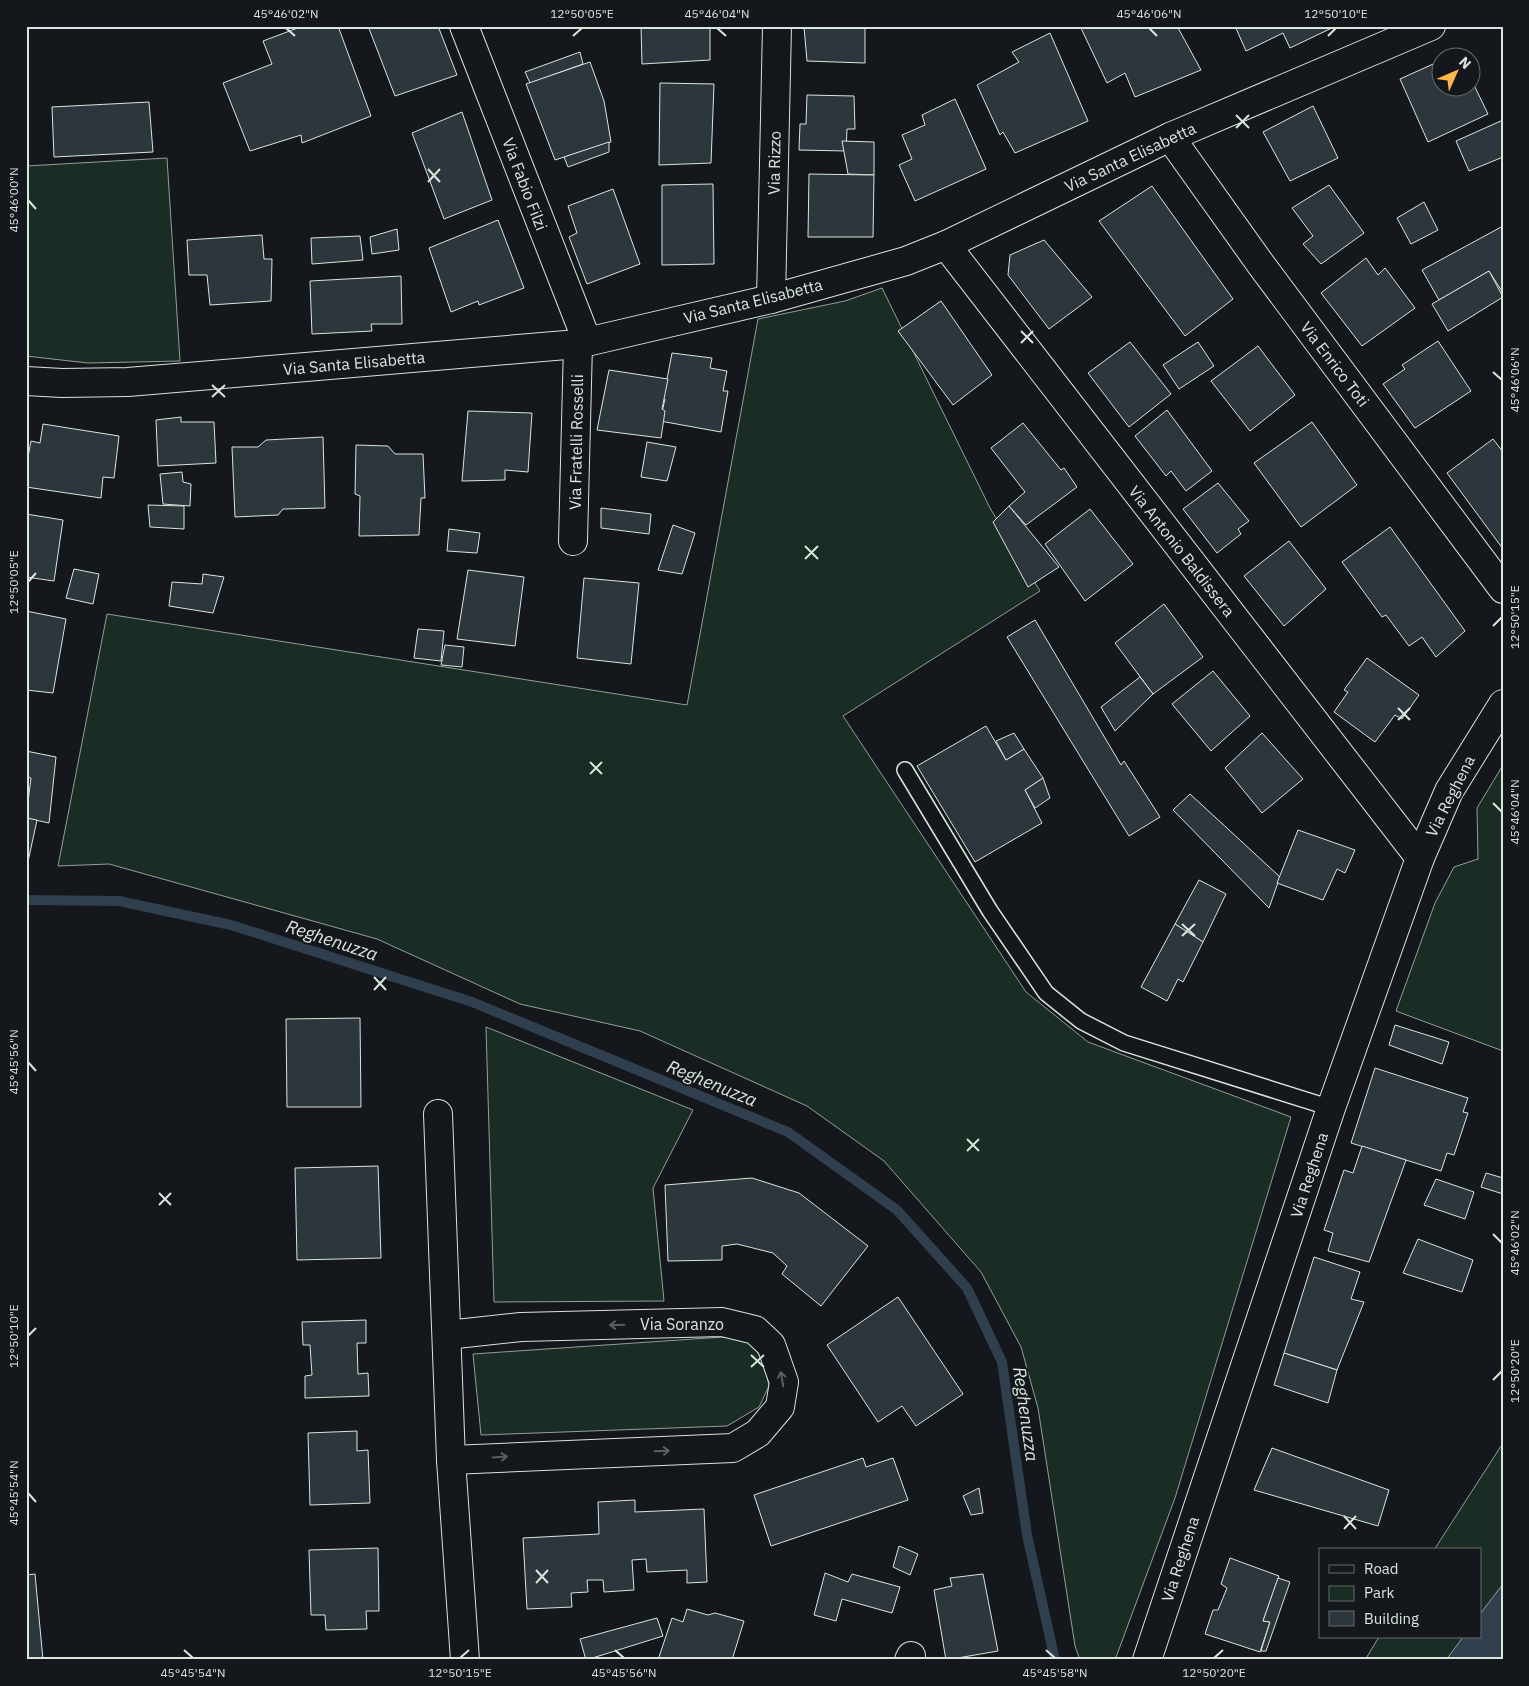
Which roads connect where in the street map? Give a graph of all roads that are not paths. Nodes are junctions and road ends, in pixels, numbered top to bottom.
1 (464, 26) edge
2 (777, 26) edge
3 (1430, 26) edge
4 (1170, 137) junction
5 (946, 244) junction
6 (771, 299) junction
7 (583, 342) junction
8 (26, 381) edge
9 (574, 541) dead end
10 (1503, 589) edge
11 (1503, 704) edge
12 (905, 770) dead end
13 (1420, 858) junction
14 (1331, 1108) junction
15 (438, 1114) dead end
16 (447, 1335) junction
17 (451, 1460) junction
18 (465, 1660) edge
19 (1147, 1660) edge

1 - 7 street, Via Fabio Filzi
2 - 6 street, Via Rizzo
3 - 4 street, Via Santa Elisabetta
4 - 5 street, Via Santa Elisabetta
4 - 10 street, Via Enrico Toti
5 - 6 street, Via Santa Elisabetta
5 - 13 street, Via Antonio Baldissera
6 - 7 street, Via Santa Elisabetta
7 - 8 street, Via Santa Elisabetta
7 - 9 street, Via Fratelli Rosselli
11 - 13 street, Via Reghena
12 - 14 lane
13 - 14 street, Via Reghena
14 - 19 street, Via Reghena
15 - 16 street
16 - 17 street
17 -> 16 street, Via Soranzo
17 - 18 street

